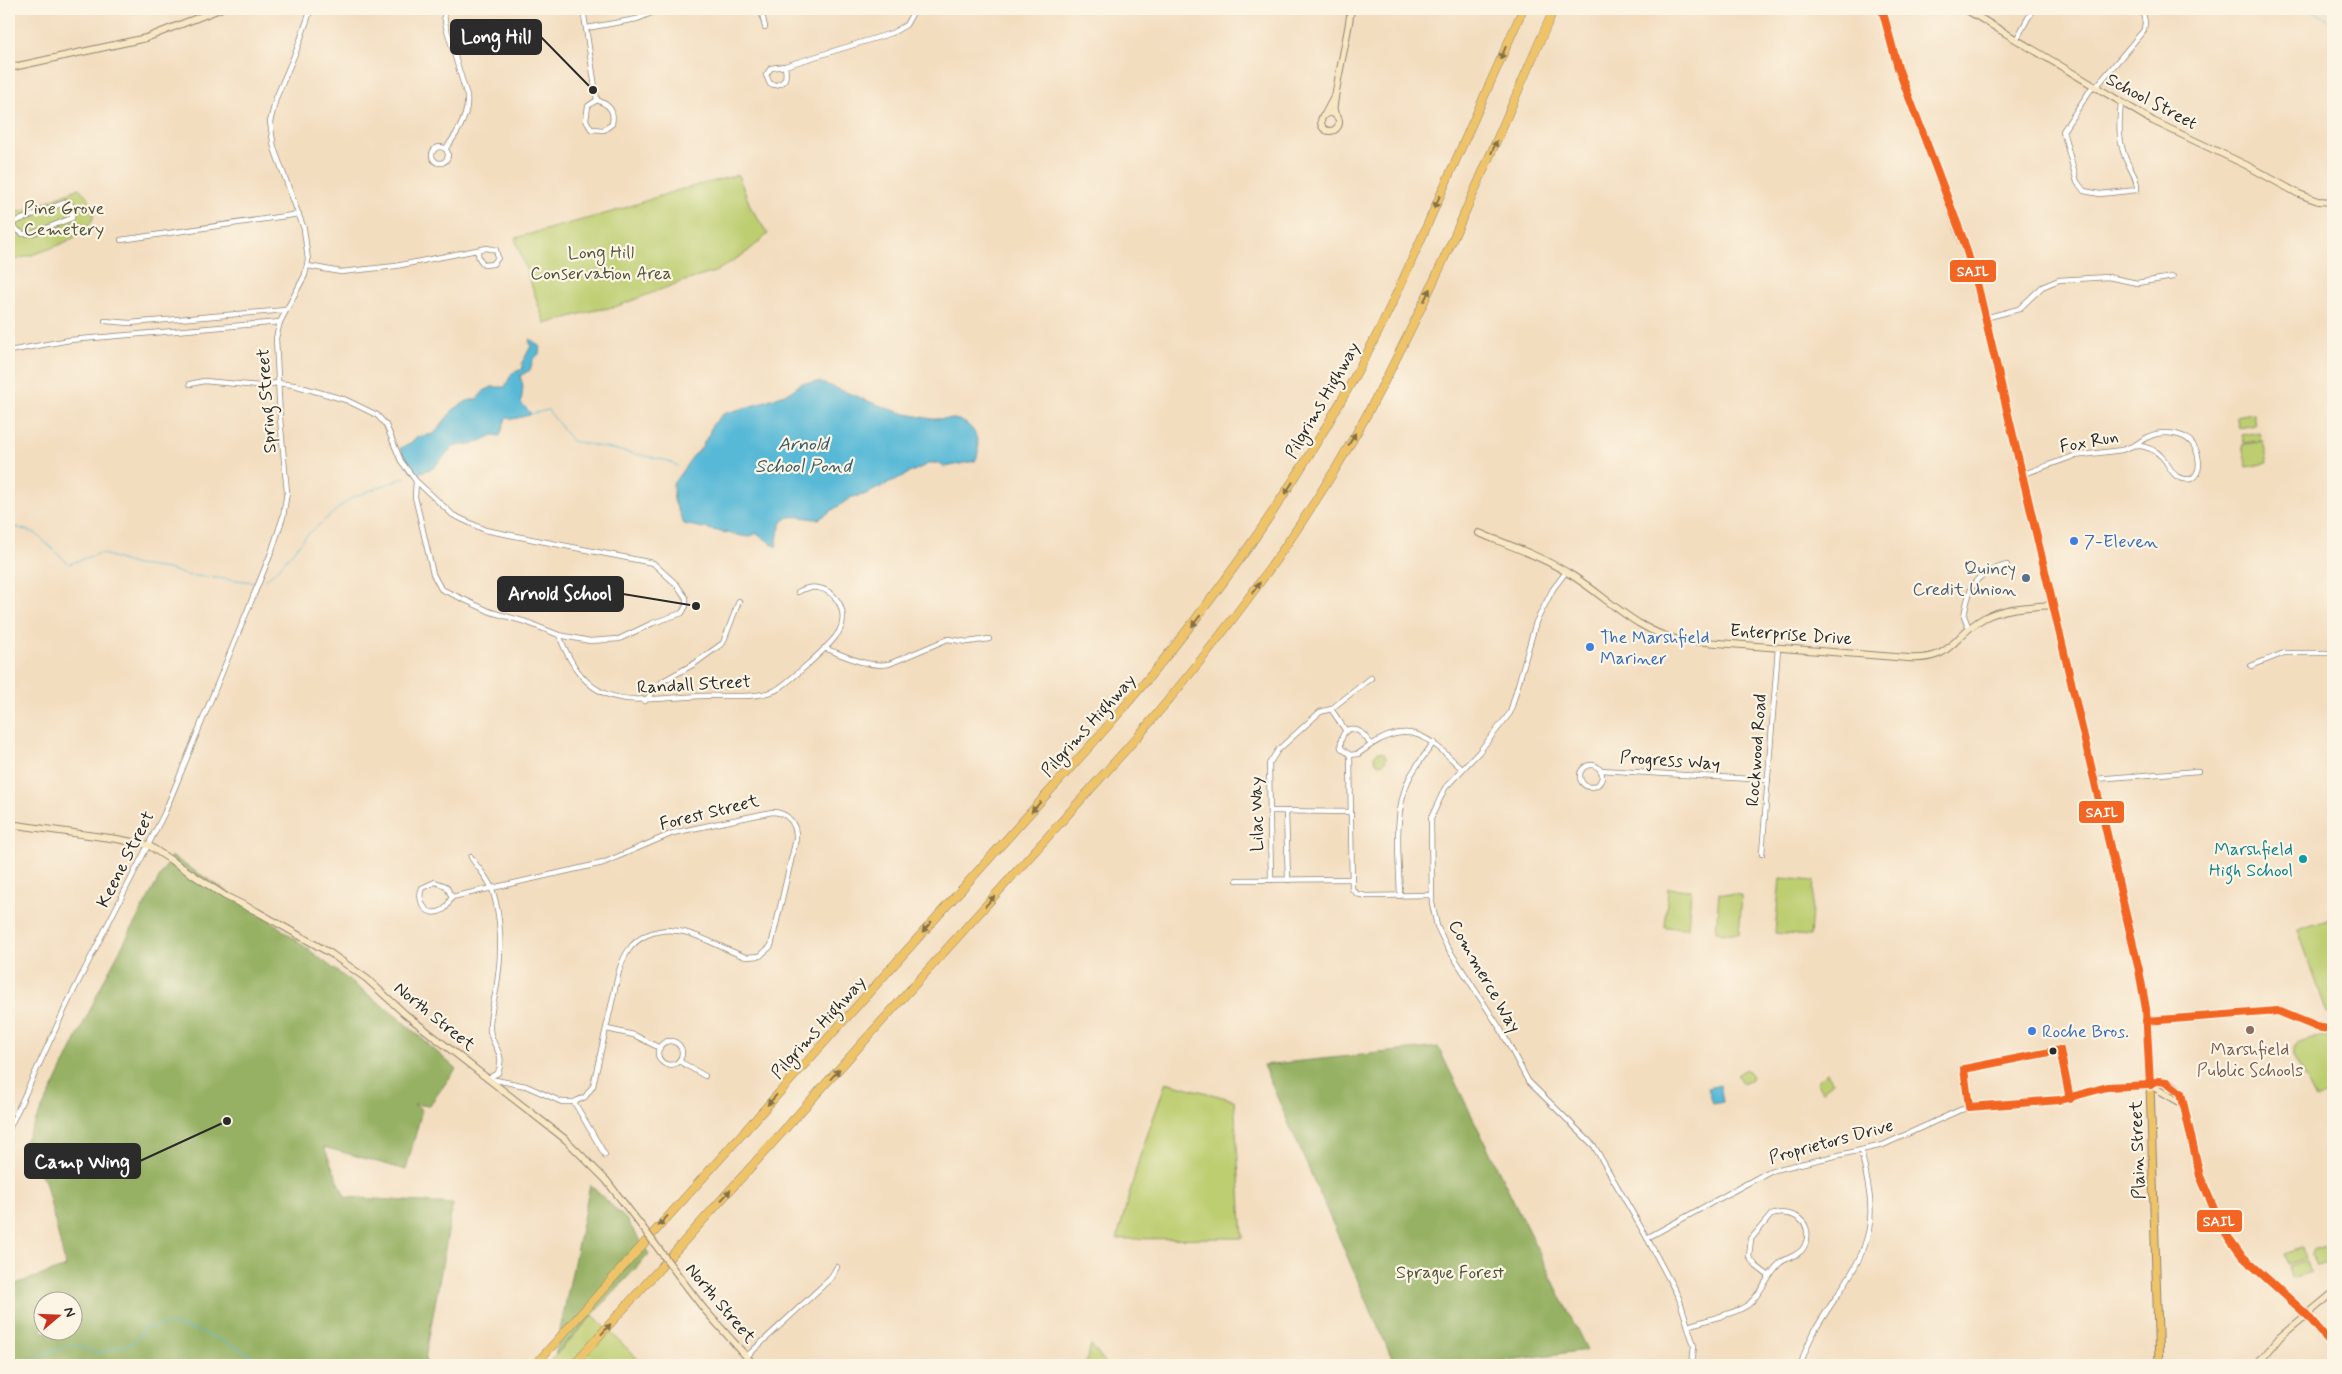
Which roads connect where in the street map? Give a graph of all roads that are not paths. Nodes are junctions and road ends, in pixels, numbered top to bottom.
1 (220, 9) edge
2 (311, 9) edge
3 (443, 9) edge
4 (583, 9) edge
5 (661, 9) edge
6 (761, 9) edge
7 (915, 9) edge
8 (1351, 9) edge
9 (1523, 9) edge
10 (1554, 9) edge
11 (1882, 9) edge
12 (1965, 9) edge
13 (2032, 9) edge
14 (2142, 9) edge
15 (765, 27) dead end
16 (587, 28) junction
17 (2016, 40) junction
18 (785, 66) junction
19 (9, 68) edge
20 (2094, 86) junction
21 (1334, 96) junction
22 (597, 100) junction
23 (2121, 103) junction
24 (1324, 114) junction
25 (1336, 116) junction
26 (446, 148) dead end
27 (2333, 202) edge
28 (299, 214) junction
29 (9, 224) edge
30 (121, 240) dead end
31 (477, 250) junction
32 (308, 266) junction
33 (2173, 277) dead end
34 (286, 310) junction
35 (1986, 318) junction
36 (104, 321) dead end
37 (280, 322) junction
38 (9, 351) edge
39 (277, 383) junction
40 (190, 384) dead end
41 (2135, 445) junction
42 (2021, 474) junction
43 (416, 481) junction
44 (1479, 532) dead end
45 (2007, 565) dead end
46 (1566, 572) junction
47 (798, 592) dead end
48 (254, 596) joint
49 (739, 601) dead end
50 (2053, 605) junction
51 (1969, 628) junction
52 (559, 635) junction
53 (989, 639) dead end
54 (824, 648) junction
55 (1778, 648) junction
56 (2333, 653) edge
57 (2251, 666) dead end
58 (1371, 678) dead end
59 (645, 701) junction
60 (1330, 709) junction
61 (1346, 731) junction
62 (1434, 742) junction
63 (1371, 745) junction
64 (1350, 755) junction
65 (1462, 769) junction
66 (1600, 770) junction
67 (2198, 771) dead end
68 (2094, 779) junction
69 (1768, 780) junction
70 (1270, 811) junction
71 (1286, 811) junction
72 (1351, 812) junction
73 (9, 824) edge
74 (148, 845) junction
75 (1762, 854) dead end
76 (471, 857) dead end
77 (1351, 879) junction
78 (1237, 880) dead end
79 (1271, 880) junction
80 (1288, 880) junction
81 (492, 888) junction
82 (1432, 895) junction
83 (1400, 896) junction
84 (452, 897) junction
85 (607, 1029) junction
86 (660, 1048) junction
87 (679, 1061) junction
88 (705, 1076) dead end
89 (488, 1078) junction
90 (2150, 1085) junction
91 (574, 1102) junction
92 (2183, 1104) junction
93 (9, 1129) edge
94 (1860, 1150) junction
95 (605, 1155) dead end
96 (1648, 1238) junction
97 (837, 1267) dead end
98 (1769, 1276) junction
99 (2333, 1293) edge
100 (2307, 1315) junction
101 (1688, 1326) junction
102 (2333, 1346) edge
103 (746, 1357) junction
104 (2159, 1364) edge
105 (534, 1365) edge
106 (574, 1365) edge
107 (754, 1365) edge
108 (1692, 1365) edge
109 (1801, 1365) edge
110 (2001, 1365) edge
111 (2016, 1365) edge
112 (2142, 1365) edge
113 (2257, 1365) edge

1 - 19 street
2 - 28 street, Spring Street
3 - 26 street
4 - 16 street
5 - 16 street
6 - 15 street
7 - 18 street
8 - 21 street
9 -> 105 highway, Pilgrims Highway
106 -> 10 highway
11 - 35 main road, Plain Street
12 - 17 street, School Street
13 - 17 street
14 - 20 street
16 - 22 street
17 - 20 street, School Street
18 - 18 street
20 - 23 street, School Street
20 - 23 street
21 - 24 street
21 - 25 street
22 - 22 street
23 - 27 street, School Street
24 - 25 street
24 - 25 street
28 - 30 street
28 - 32 street, Spring Street
29 - 29 street
31 - 31 street
31 - 32 street
32 - 34 street, Spring Street
33 - 35 street
34 - 36 street
34 - 37 street, Spring Street
35 - 42 main road, Plain Street
37 - 38 street
37 - 39 street, Spring Street
39 - 40 street
39 - 43 street
39 - 48 street, Spring Street
41 - 41 street, Fox Run
41 - 42 street, Fox Run
42 - 50 main road, Plain Street
43 - 52 street
43 - 52 street
44 - 46 street, Enterprise Drive
45 - 51 street
46 - 55 street, Enterprise Drive
46 - 65 street, Commerce Way
47 - 54 street, Randall Street
48 - 74 street, Keene Street
49 - 59 street
50 - 51 street, Enterprise Drive
50 - 68 main road, Plain Street
51 - 55 street, Enterprise Drive
52 - 59 street, Randall Street
53 - 54 street
54 - 59 street, Randall Street
55 - 69 street, Rockwood Road
56 - 57 street
58 - 60 street, Lilac Way
60 - 61 street
60 - 70 street, Lilac Way
61 - 63 street
61 - 64 street
62 - 63 street
62 - 65 street
62 - 83 street
63 - 64 street
64 - 72 street
65 - 82 street, Commerce Way
66 - 66 street, Progress Way
66 - 69 street, Progress Way
67 - 68 street
68 - 90 main road, Plain Street
69 - 75 street, Rockwood Road
70 - 71 street
70 - 79 street, Lilac Way
71 - 72 street
71 - 80 street
72 - 77 street
73 - 74 street, North Street
74 - 89 street, North Street
74 - 93 street, Keene Street
76 - 81 street
77 - 80 street
77 - 83 street
78 - 79 street
79 - 80 street
81 - 84 street, Forest Street
81 - 85 street, Forest Street
81 - 89 street
82 - 83 street
82 - 96 street, Commerce Way
84 - 84 street, Forest Street
85 - 86 street
85 - 91 street, Forest Street
86 - 87 street
86 - 87 street
87 - 88 street
89 - 91 street
89 - 103 street, North Street, bridge
90 - 92 street
90 - 92 street
90 - 94 street, Proprietors Drive
90 - 104 main road, Plain Street
91 - 95 street
92 - 100 street
94 - 96 street, Proprietors Drive
94 - 109 street
96 - 101 street, Commerce Way
97 - 103 street
98 - 98 street
98 - 101 street
99 - 100 street
100 - 102 street
100 - 113 street
101 - 108 street, Commerce Way
103 - 107 street, North Street
104 - 112 street
110 - 111 street

